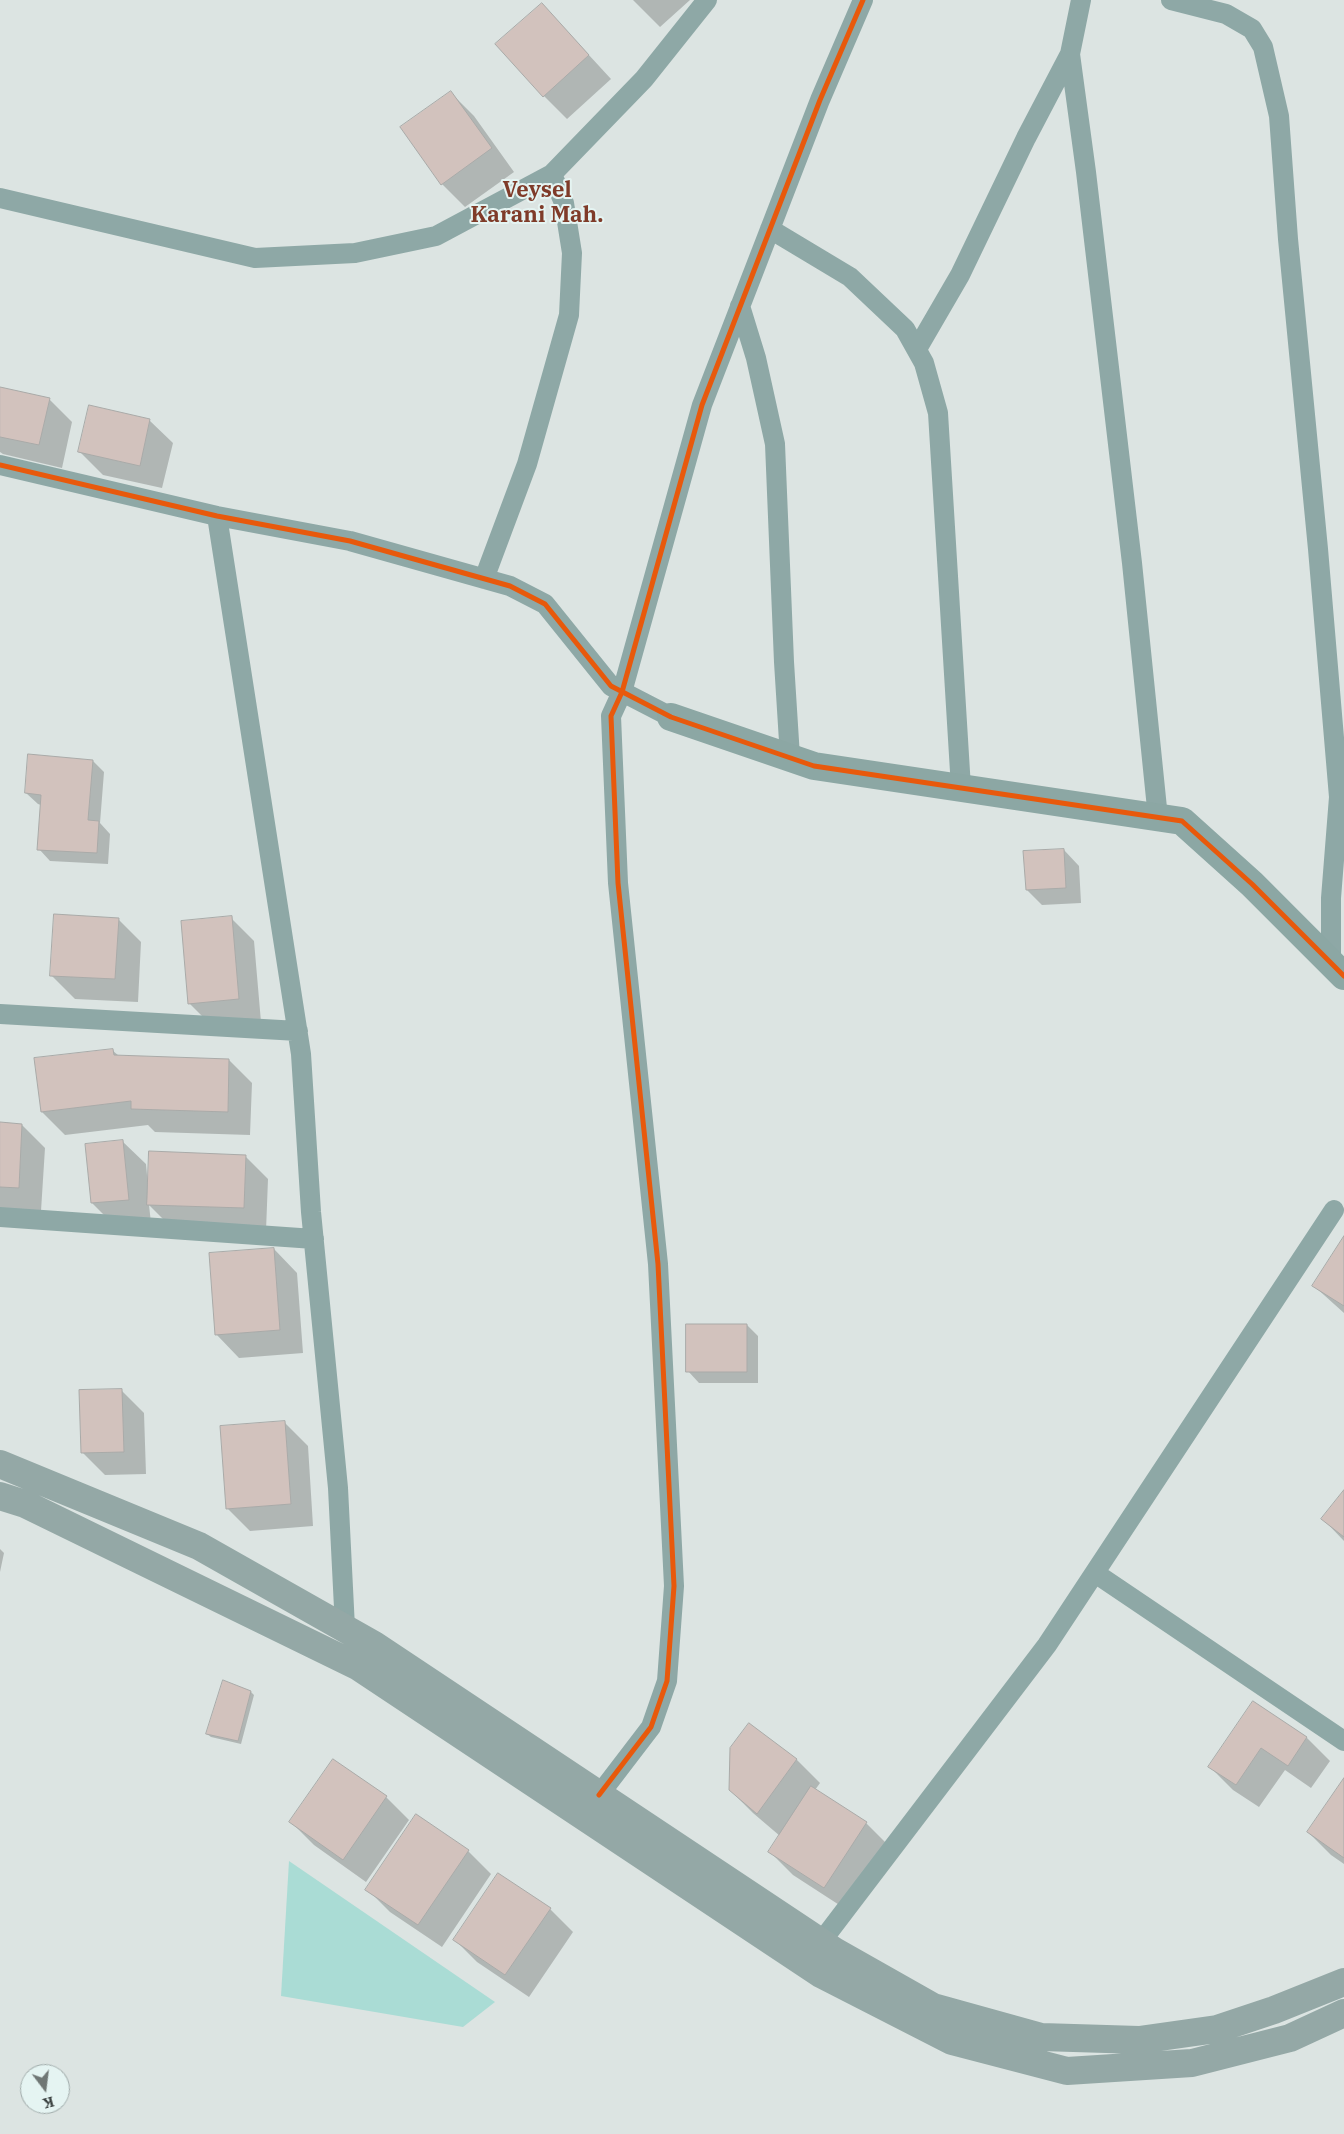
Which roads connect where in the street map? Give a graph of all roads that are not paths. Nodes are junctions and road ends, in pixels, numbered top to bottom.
1 (707, 0) edge
2 (863, 0) edge
3 (1082, 0) edge
4 (1171, 0) edge
5 (1070, 54) junction
6 (552, 174) junction
7 (0, 198) edge
8 (770, 229) junction
9 (740, 306) junction
10 (916, 349) junction
11 (0, 465) edge
12 (217, 516) junction
13 (484, 579) junction
14 (622, 692) junction
15 (671, 717) joint
16 (790, 758) junction
17 (961, 788) junction
18 (1158, 818) junction
19 (1337, 968) edge
20 (0, 1014) edge
21 (298, 1031) junction
22 (1334, 1210) dead end
23 (0, 1217) edge
24 (314, 1240) junction
25 (0, 1464) edge
26 (0, 1496) edge
27 (1095, 1573) junction
28 (344, 1628) junction
29 (1344, 1741) edge
30 (599, 1794) junction
31 (821, 1942) junction
32 (1344, 1982) edge
33 (1344, 2013) edge

1 - 6 street
2 - 8 street
3 - 5 street
4 - 19 street
5 - 10 street
5 - 18 street
6 - 7 street
6 - 13 street
8 - 9 street
8 - 10 street
9 - 14 street
9 - 16 street
10 - 17 street
11 - 12 street
12 - 13 street
12 - 21 street
13 - 14 street
14 - 15 street
14 - 30 street
15 - 16 street
16 - 17 street
17 - 18 street
18 - 19 street
20 - 21 street
21 - 24 street
22 - 27 street
23 - 24 street
24 - 28 street
25 - 28 highway
26 - 33 highway
27 - 29 street
27 - 31 street
28 - 30 highway
30 - 31 highway
31 - 32 highway

